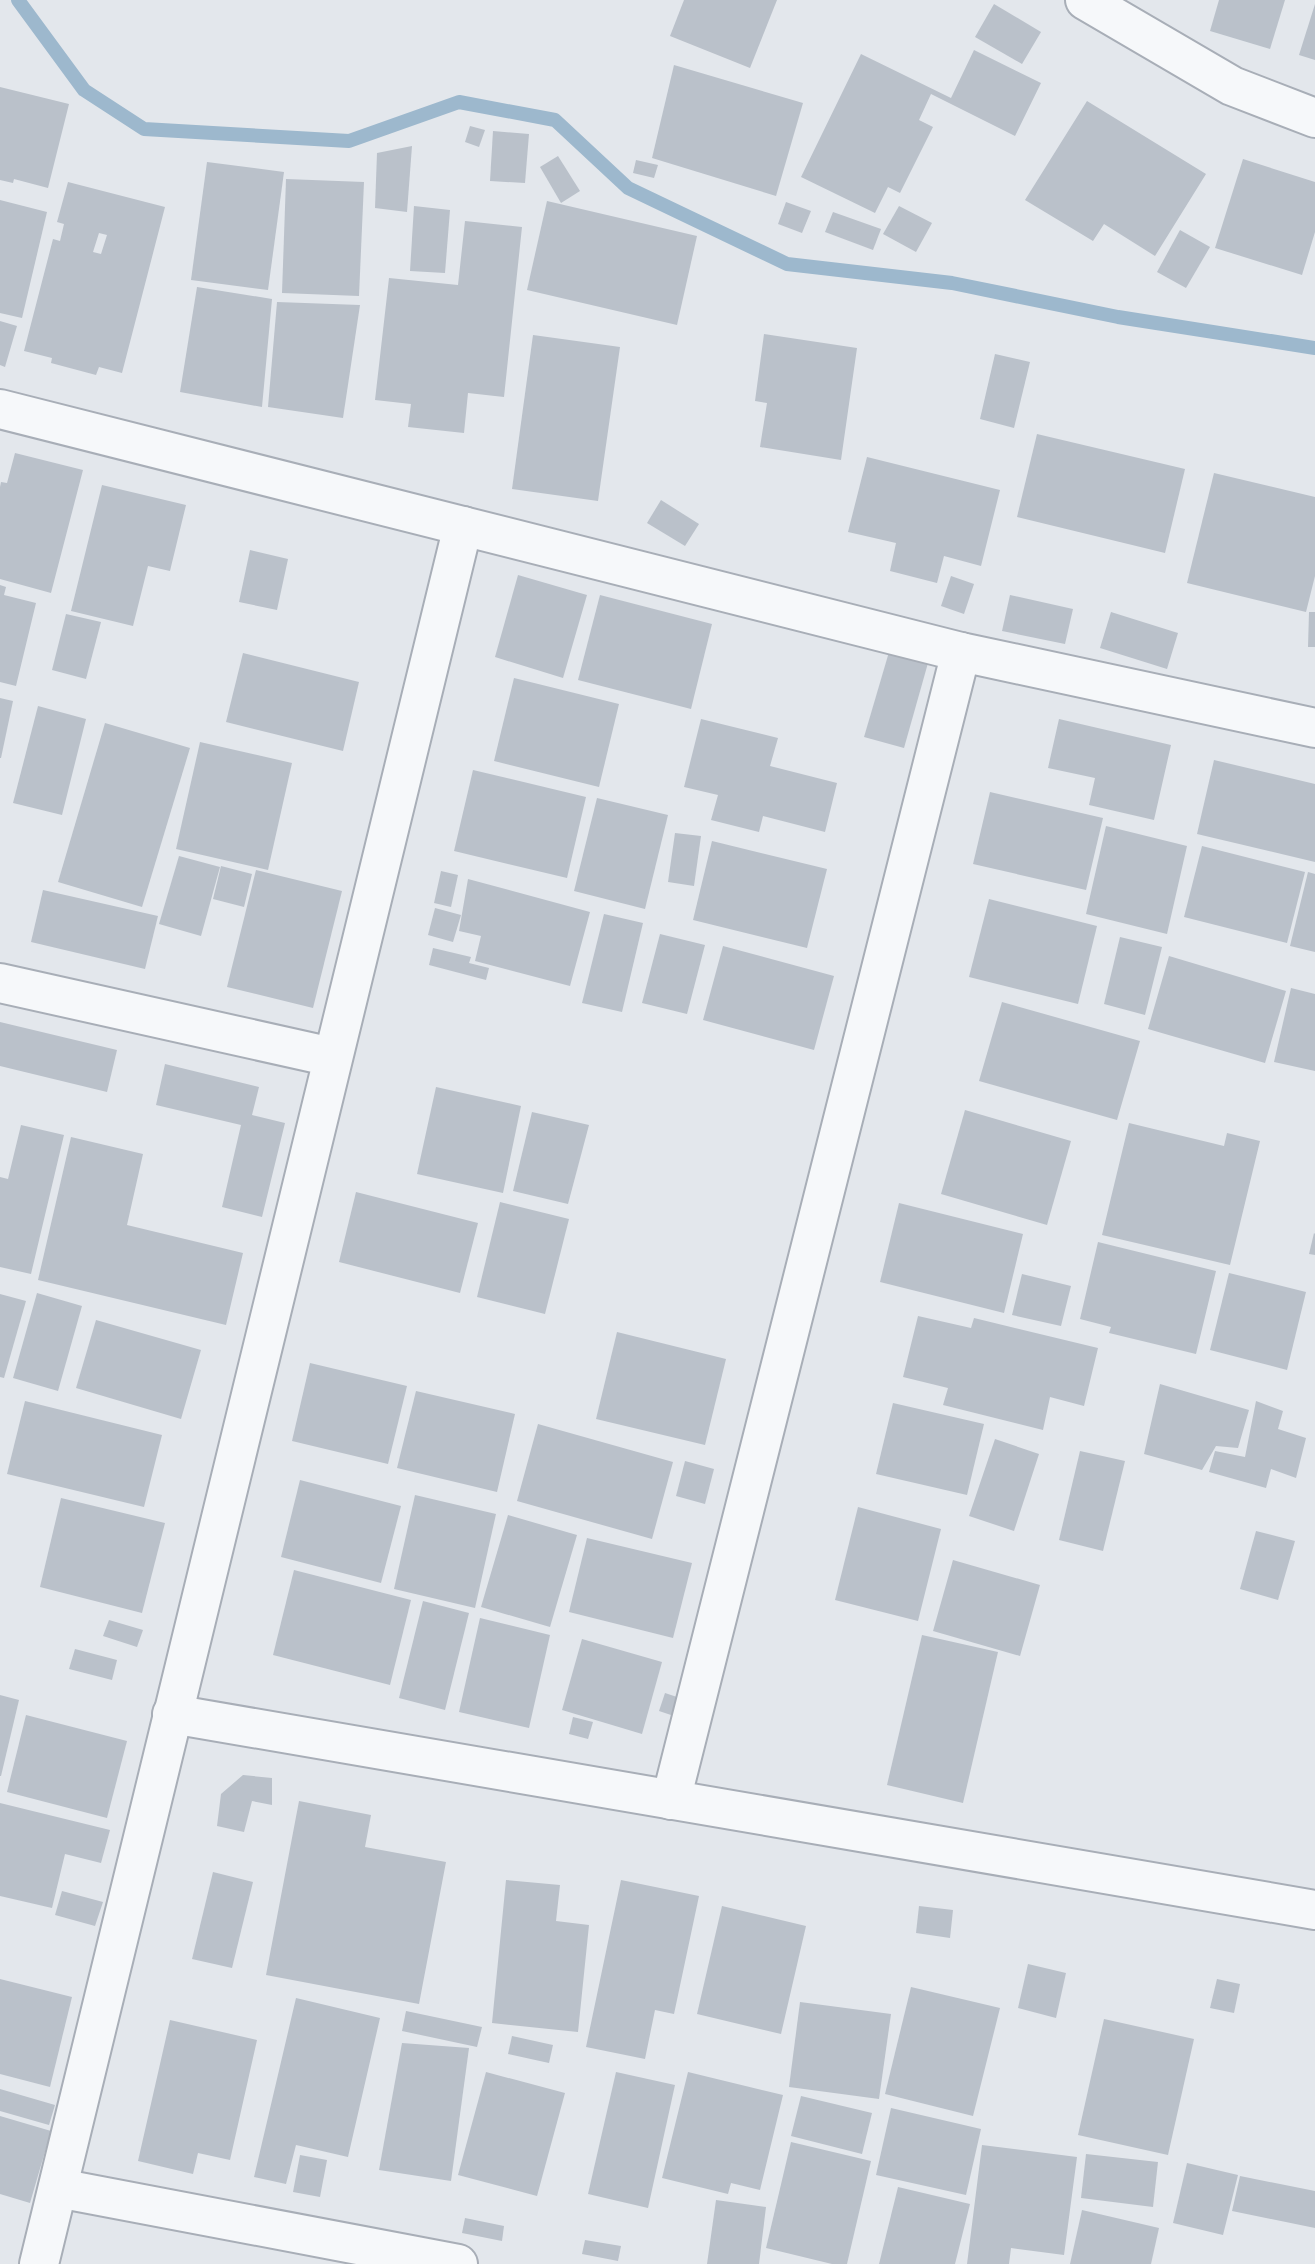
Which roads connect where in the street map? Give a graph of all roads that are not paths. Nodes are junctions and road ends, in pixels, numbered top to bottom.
1 (1085, 0) edge
2 (1315, 118) edge
3 (0, 409) edge
4 (463, 526) junction
5 (961, 652) junction
6 (1315, 728) edge
7 (0, 983) edge
8 (332, 1057) junction
9 (172, 1714) junction
10 (671, 1800) junction
11 (1315, 1910) edge
12 (58, 2188) junction
13 (39, 2264) edge
14 (458, 2264) edge

1 - 2 street
3 - 4 street
4 - 5 street
4 - 8 street
5 - 6 street
5 - 10 street
7 - 8 street
8 - 9 street
9 - 10 street
9 - 12 street
10 - 11 street
12 - 13 street
12 - 14 street

